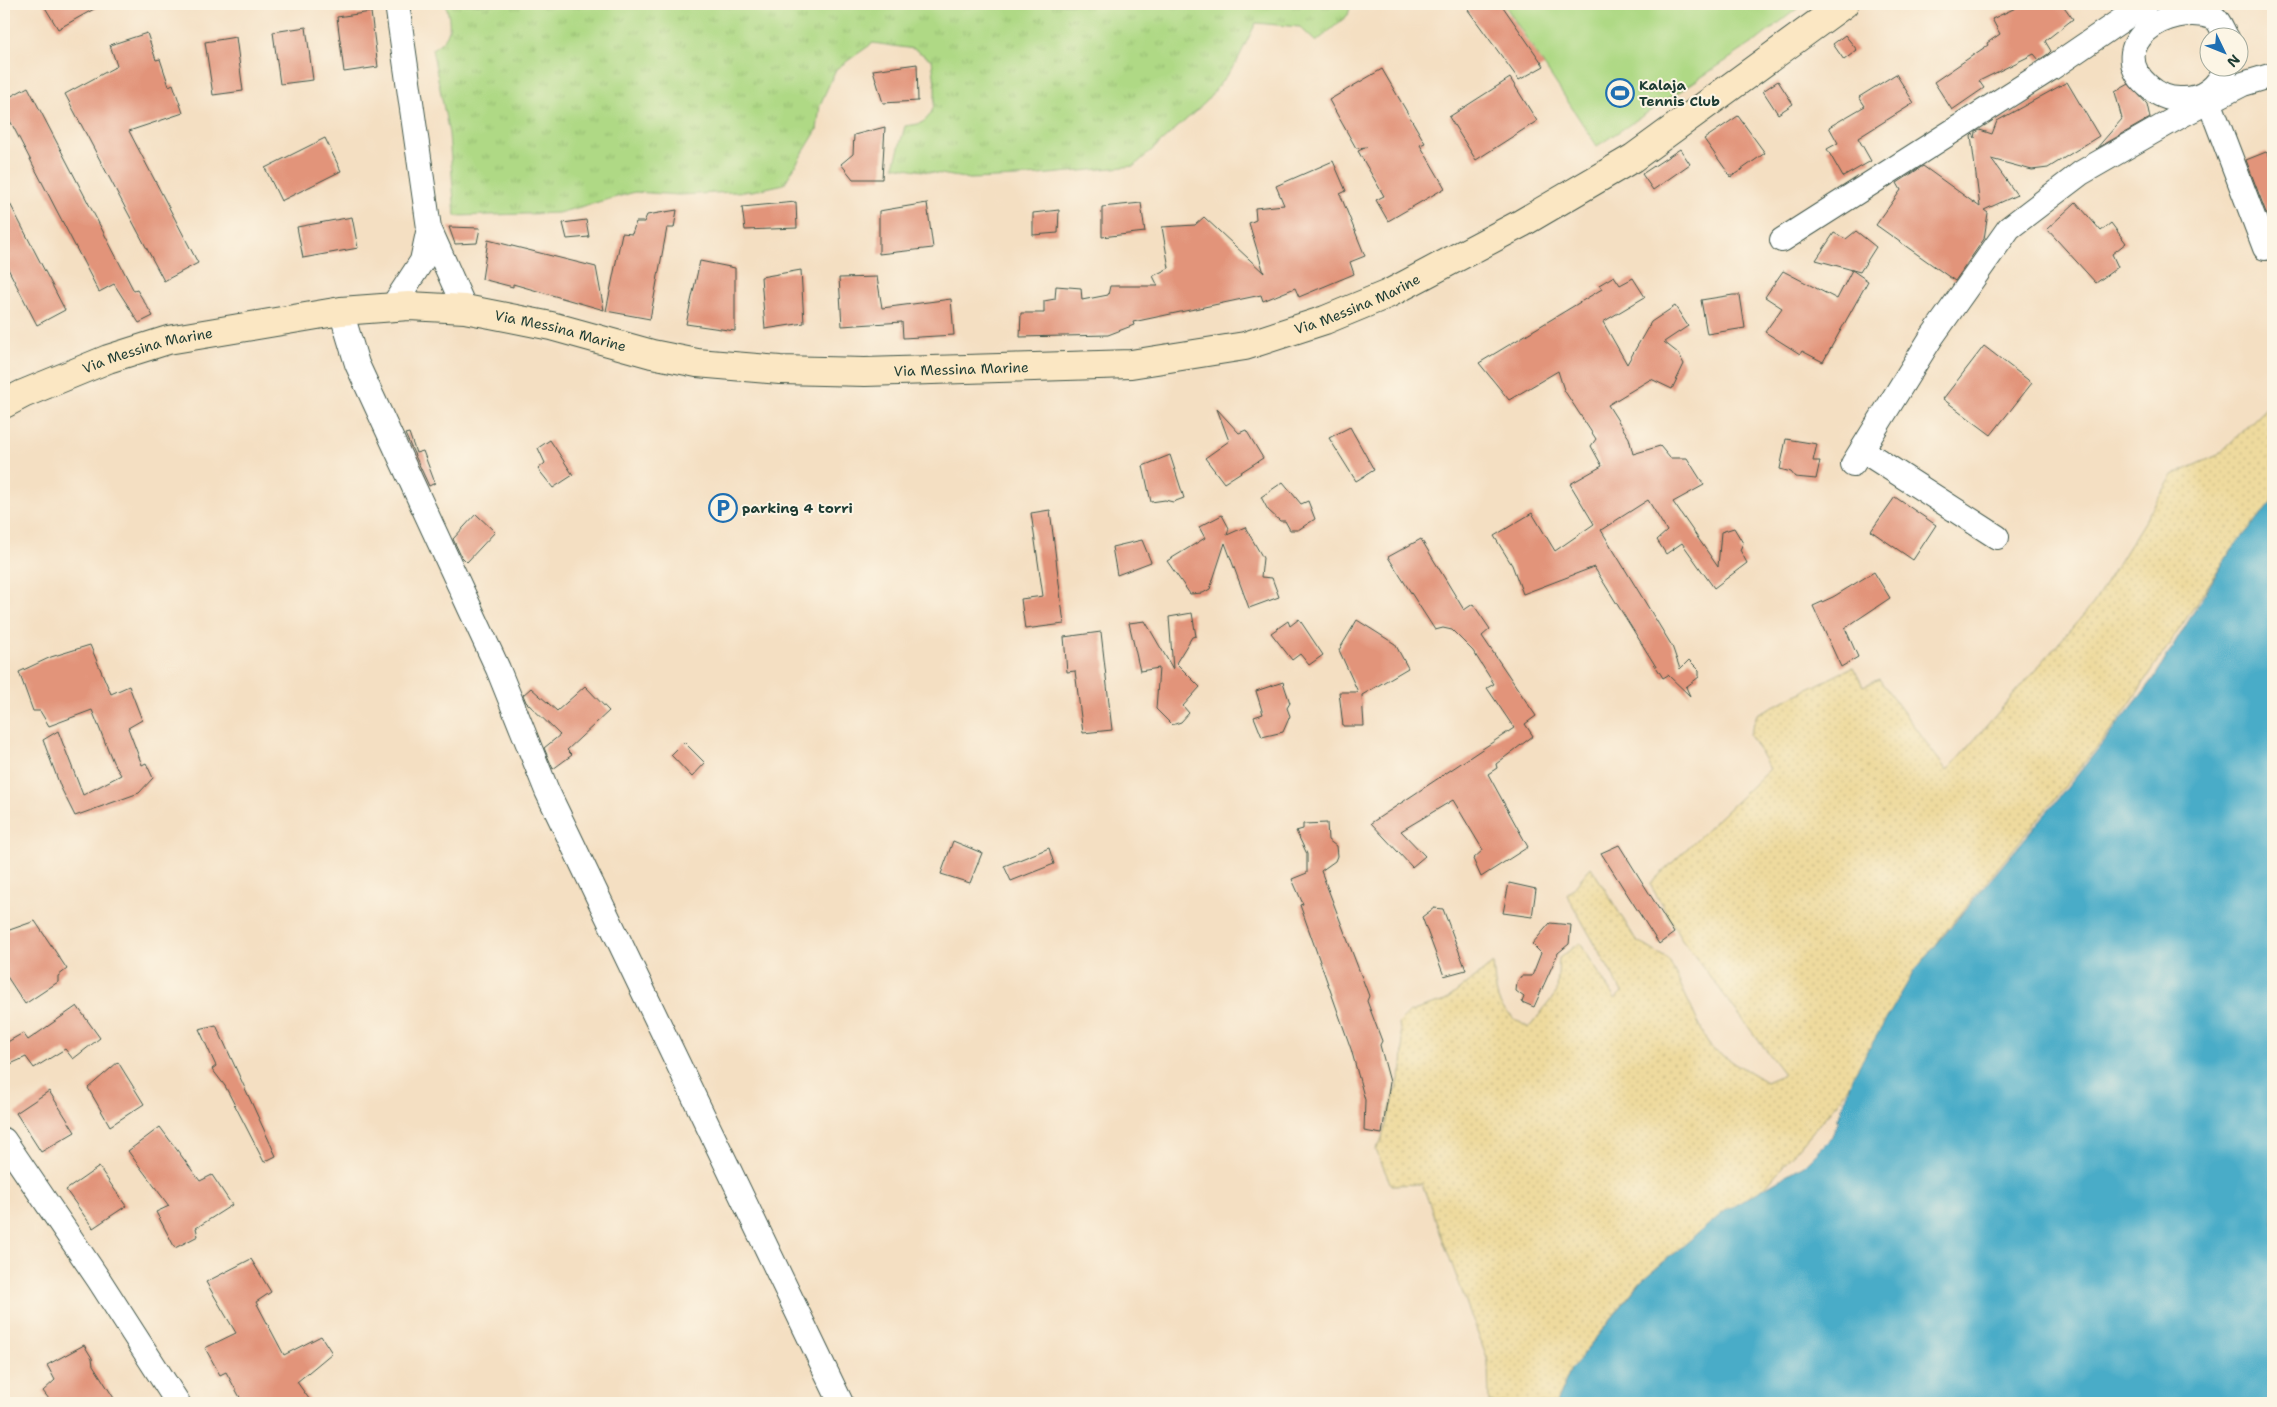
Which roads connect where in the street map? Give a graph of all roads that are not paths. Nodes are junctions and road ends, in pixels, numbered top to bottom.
1 (397, 4) edge
2 (1844, 4) edge
3 (2145, 4) edge
4 (2194, 5) edge
5 (2113, 25) junction
6 (2221, 28) edge
7 (2134, 47) junction
8 (2250, 74) edge
9 (2273, 75) edge
10 (2224, 78) edge
11 (2228, 78) edge
12 (2209, 101) junction
13 (2173, 110) junction
14 (429, 228) junction
15 (1782, 240) dead end
16 (2265, 248) dead end
17 (392, 308) junction
18 (465, 309) junction
19 (341, 311) junction
20 (4, 404) edge
21 (1997, 537) dead end
22 (4, 1140) edge
23 (178, 1403) edge
24 (841, 1403) edge

1 - 14 street
2 - 18 main road, Via Messina Marine
3 - 5 street
4 - 6 street
4 - 7 street
5 - 7 street
5 - 15 street
7 - 13 street
8 - 9 street
10 - 13 street
11 - 12 street
12 - 13 street
12 - 16 street
13 - 21 street
14 - 17 street
14 - 18 street
17 - 18 main road, Via Messina Marine
17 - 19 main road, Via Messina Marine
19 - 20 main road, Via Messina Marine
19 - 24 street
22 - 23 street

